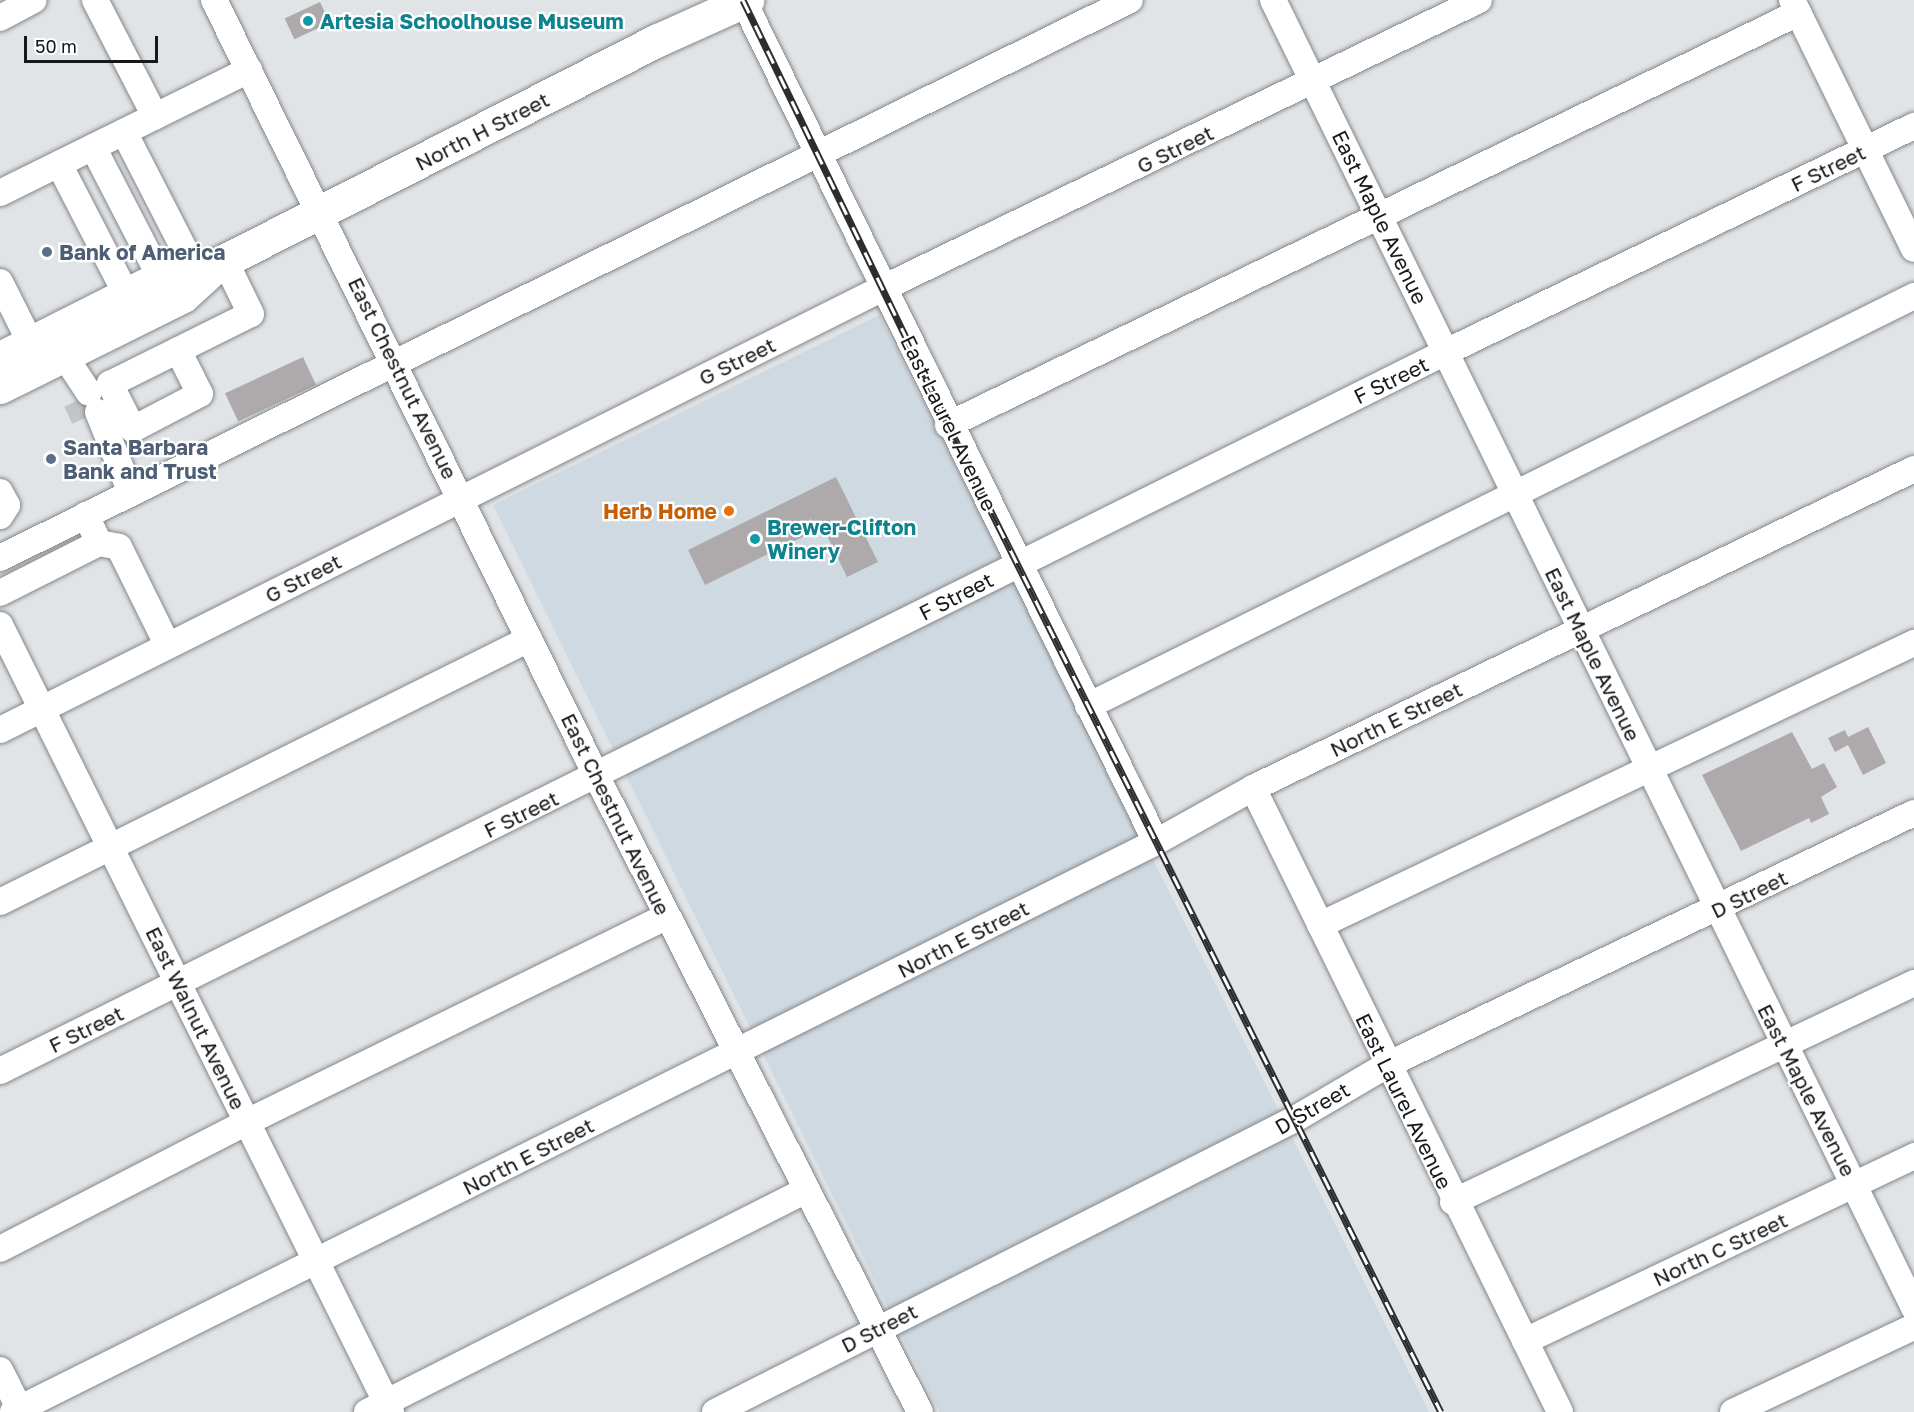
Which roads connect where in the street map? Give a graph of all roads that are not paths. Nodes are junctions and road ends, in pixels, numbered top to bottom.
1 (34, 0) edge
2 (95, 0) edge
3 (214, 0) edge
4 (1130, 0) edge
5 (1273, 0) edge
6 (1479, 0) edge
7 (745, 1) edge
8 (1795, 6) edge
9 (0, 18) edge
10 (249, 70) junction
11 (1314, 82) junction
12 (155, 116) junction
13 (1914, 126) edge
14 (124, 132) junction
15 (93, 147) junction
16 (1865, 150) junction
17 (820, 155) junction
18 (59, 164) junction
19 (0, 193) edge
20 (322, 212) junction
21 (1379, 217) junction
22 (1914, 249) edge
23 (213, 264) junction
24 (160, 277) junction
25 (0, 282) edge
26 (881, 289) junction
27 (126, 294) junction
28 (1914, 296) edge
29 (30, 342) junction
30 (178, 350) junction
31 (1446, 352) junction
32 (0, 358) edge
33 (396, 363) junction
34 (0, 387) edge
35 (81, 393) junction
36 (949, 424) junction
37 (1914, 469) edge
38 (126, 482) junction
39 (0, 492) edge
40 (1514, 496) junction
41 (461, 499) junction
42 (86, 515) junction
43 (0, 516) edge
44 (99, 543) junction
45 (0, 558) edge
46 (1018, 565) junction
47 (0, 593) edge
48 (0, 625) edge
49 (1581, 628) junction
50 (529, 639) junction
51 (1914, 643) edge
52 (168, 646) junction
53 (1088, 706) junction
54 (42, 709) junction
55 (0, 730) edge
56 (1650, 769) junction
57 (597, 777) junction
58 (1253, 788) junction
59 (1914, 813) edge
60 (1156, 842) junction
61 (111, 845) junction
62 (0, 902) edge
63 (1716, 910) junction
64 (666, 917) junction
65 (1320, 925) junction
66 (180, 983) junction
67 (1914, 983) edge
68 (1785, 1046) junction
69 (735, 1053) junction
70 (1387, 1065) junction
71 (0, 1071) edge
72 (247, 1122) junction
73 (1914, 1156) edge
74 (1855, 1185) junction
75 (806, 1190) junction
76 (1453, 1202) junction
77 (0, 1249) edge
78 (315, 1263) junction
79 (1914, 1308) edge
80 (1914, 1327) edge
81 (877, 1329) junction
82 (1525, 1341) junction
83 (0, 1370) edge
84 (381, 1409) edge
85 (18, 1411) edge
86 (715, 1412) edge
87 (920, 1412) edge
88 (1560, 1412) edge
89 (1733, 1412) edge

1 - 9 street
2 - 12 street
3 - 10 street, East Chestnut Avenue
4 - 17 street
5 - 11 street, East Maple Avenue
6 - 11 street, G Street
7 - 17 street, East Laurel Avenue
7 - 20 highway, North H Street
8 - 16 street
8 - 21 street
10 - 12 street
10 - 20 street, East Chestnut Avenue
11 - 21 street, East Maple Avenue
11 - 26 street, G Street
12 - 14 street
13 - 16 street, F Street
14 - 15 street
14 - 23 street
15 - 18 street
15 - 24 street
16 - 22 street
16 - 31 street, F Street
17 - 26 street, East Laurel Avenue
17 - 33 street
18 - 19 street
18 - 27 street
20 - 23 highway, North H Street
20 - 33 street, East Chestnut Avenue
21 - 31 street, East Maple Avenue
21 - 36 street
23 - 24 highway, North H Street
23 - 30 street
23 - 35 highway, North H Street
24 - 27 highway, North H Street
25 - 29 street
26 - 36 street, East Laurel Avenue
26 - 41 street, G Street
27 - 29 highway, North H Street
28 - 40 street
29 - 32 highway, North H Street
30 - 30 street
31 - 40 street, East Maple Avenue
31 - 46 street, F Street
33 - 38 street
33 - 41 street, East Chestnut Avenue
34 - 35 highway, North H Street
35 - 38 street
36 - 46 street, East Laurel Avenue
37 - 49 street, North E Street
38 - 42 street
39 - 43 street
40 - 49 street, East Maple Avenue
40 - 53 street
41 - 50 street, East Chestnut Avenue
41 - 52 street, G Street
42 - 44 street
42 - 45 street
44 - 47 street
44 - 52 street
46 - 53 street, East Laurel Avenue
46 - 57 street, F Street
48 - 54 street, East Walnut Avenue
49 - 56 street, East Maple Avenue
49 - 58 street, North E Street
50 - 57 street, East Chestnut Avenue
50 - 61 street
51 - 56 street
52 - 54 street, G Street
53 - 60 street, East Laurel Avenue
54 - 55 street, G Street
54 - 61 street, East Walnut Avenue
56 - 63 street, East Maple Avenue
56 - 65 street
57 - 64 street, East Chestnut Avenue
57 - 66 street, F Street
58 - 60 street, North E Street
58 - 65 street, East Laurel Avenue
59 - 63 street, D Street
60 - 69 street, North E Street
61 - 62 street
61 - 66 street, East Walnut Avenue
63 - 68 street, East Maple Avenue
63 - 70 street, D Street
64 - 69 street, East Chestnut Avenue
64 - 72 street
65 - 70 street, East Laurel Avenue
66 - 71 street, F Street
66 - 72 street, East Walnut Avenue
67 - 68 street
68 - 74 street, East Maple Avenue
68 - 76 street
69 - 75 street, East Chestnut Avenue
69 - 78 street, North E Street
70 - 76 street, East Laurel Avenue
70 - 81 street, D Street
72 - 77 street
72 - 78 street, East Walnut Avenue
73 - 74 street, North C Street
74 - 79 street, East Maple Avenue
74 - 82 street, North C Street
75 - 81 street, East Chestnut Avenue
75 - 84 street
76 - 82 street, East Laurel Avenue
78 - 84 street, East Walnut Avenue
78 - 85 street, North E Street
80 - 89 street
81 - 86 street, D Street
81 - 87 street, East Chestnut Avenue
82 - 88 street, East Laurel Avenue
83 - 85 street

